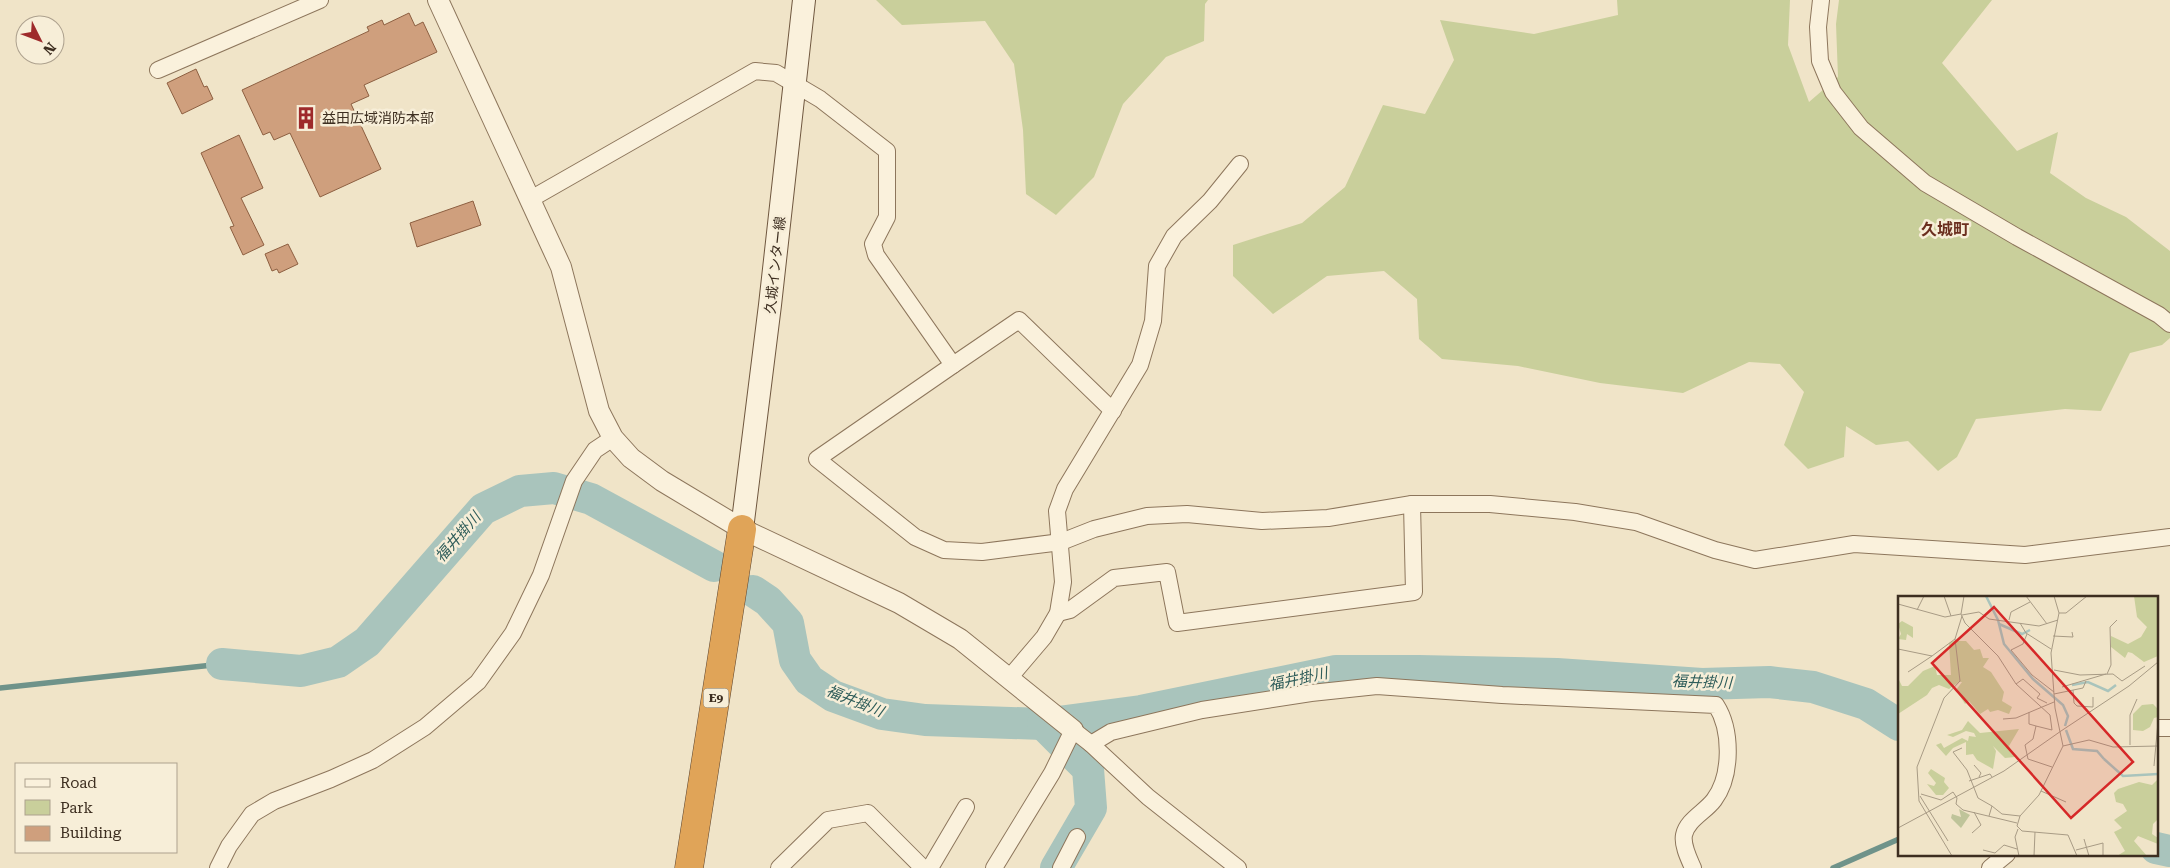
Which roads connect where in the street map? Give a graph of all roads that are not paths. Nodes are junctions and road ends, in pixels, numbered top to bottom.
1 (320, 0) edge
2 (438, 0) edge
3 (804, 0) edge
4 (1821, 0) edge
5 (158, 70) dead end
6 (794, 84) junction
7 (1240, 164) dead end
8 (529, 200) junction
9 (2170, 324) edge
10 (953, 364) junction
11 (1113, 410) junction
12 (612, 438) junction
13 (1412, 504) junction
14 (742, 529) junction
15 (2170, 537) edge
16 (1061, 542) junction
17 (1058, 613) junction
18 (1010, 678) junction
19 (1073, 730) junction
20 (1091, 744) junction
21 (966, 806) dead end
22 (1077, 837) dead end
23 (2005, 856) edge
24 (218, 868) edge
25 (689, 868) edge
26 (779, 868) edge
27 (923, 868) edge
28 (930, 868) edge
29 (994, 868) edge
30 (1061, 868) edge
31 (1238, 868) edge
32 (1693, 868) edge
33 (1990, 868) edge

1 - 5 street
2 - 8 street
3 - 6 main road, 久城インター線
4 - 9 street
6 - 8 street
6 - 10 street
6 - 14 main road, 久城インター線
7 - 11 street
8 - 12 street
10 - 11 street
10 - 16 street
11 - 16 street
12 - 14 street
12 - 24 street
13 - 15 street
13 - 16 street
13 - 17 street
14 - 18 street
14 - 25 highway, E9
16 - 17 street
17 - 18 street
18 - 19 street
19 - 20 street
19 - 29 street
20 - 31 street
20 - 32 street
21 - 28 street
22 - 30 street
23 - 33 street
26 - 27 street

